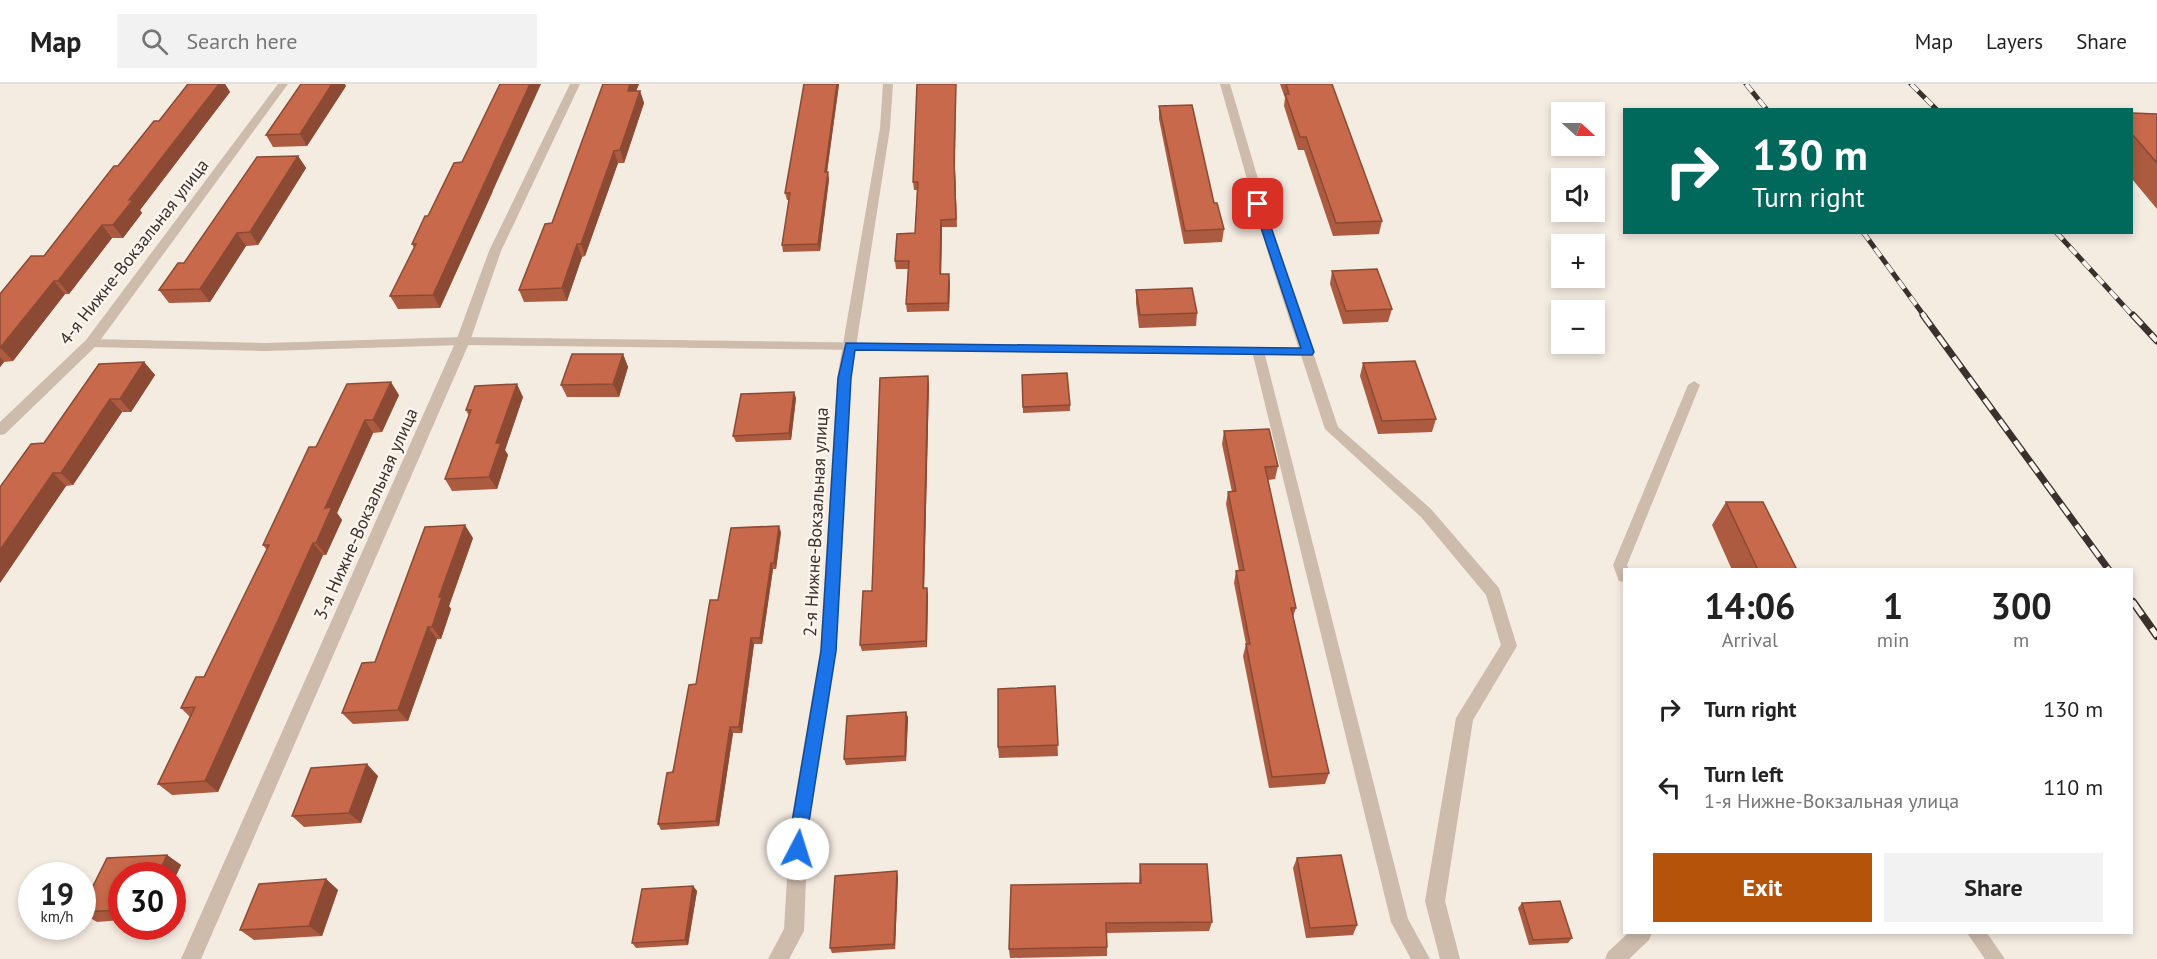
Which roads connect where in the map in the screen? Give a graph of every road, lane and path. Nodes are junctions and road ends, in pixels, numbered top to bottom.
1 (282, 84) edge
2 (575, 84) edge
3 (888, 84) edge
4 (1225, 84) edge
5 (463, 341) junction
6 (91, 343) junction
7 (850, 346) junction
8 (1258, 351) junction
9 (1308, 352) junction
10 (1694, 385) dead end
11 (0, 430) edge
12 (1623, 574) edge
13 (1641, 934) edge
14 (1977, 934) edge
15 (1626, 955) edge
16 (191, 959) edge
17 (778, 959) edge
18 (1421, 959) edge
19 (1450, 959) edge
20 (1996, 959) edge

1 - 6 street, 4-я Нижне-Вокзальная улица
2 - 5 street, 3-я Нижне-Вокзальная улица
3 - 7 street, 2-я Нижне-Вокзальная улица
4 - 9 street
5 - 6 lane
5 - 7 lane
5 - 16 street, 3-я Нижне-Вокзальная улица
6 - 11 street, 4-я Нижне-Вокзальная улица
7 - 8 lane
7 - 17 street, 2-я Нижне-Вокзальная улица
8 - 9 lane
8 - 18 lane
9 - 19 street
10 - 12 lane
13 - 15 street
14 - 20 lane

